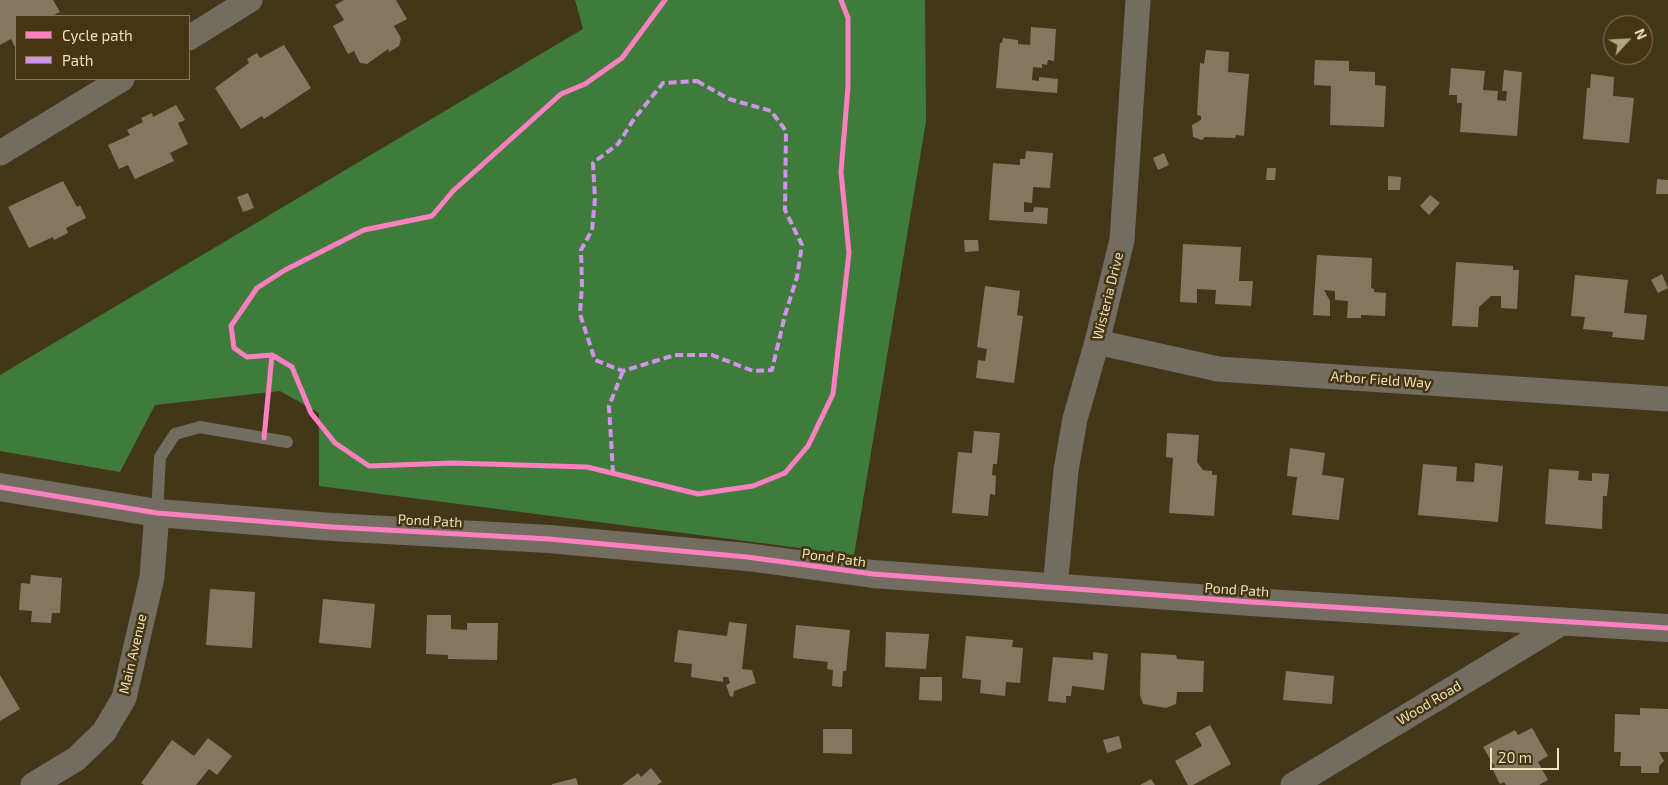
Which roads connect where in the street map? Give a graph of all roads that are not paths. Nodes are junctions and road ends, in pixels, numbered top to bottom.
1 (250, 0) edge
2 (1138, 0) edge
3 (190, 37) edge
4 (120, 80) edge
5 (0, 153) edge
6 (1097, 342) junction
7 (1668, 399) edge
8 (287, 442) dead end
9 (0, 487) edge
10 (157, 513) junction
11 (1055, 588) junction
12 (1565, 621) junction
13 (1668, 628) edge
14 (33, 785) edge
15 (1293, 785) edge

1 - 3 street
2 - 6 street, Wisteria Drive
4 - 5 street
6 - 7 street, Arbor Field Way
6 - 11 street, Wisteria Drive
8 - 10 lane
9 - 10 street, Pond Path
10 - 11 street, Pond Path
10 - 14 street, Main Avenue
11 - 12 street, Pond Path
12 - 13 street, Pond Path
12 - 15 street, Wood Road

